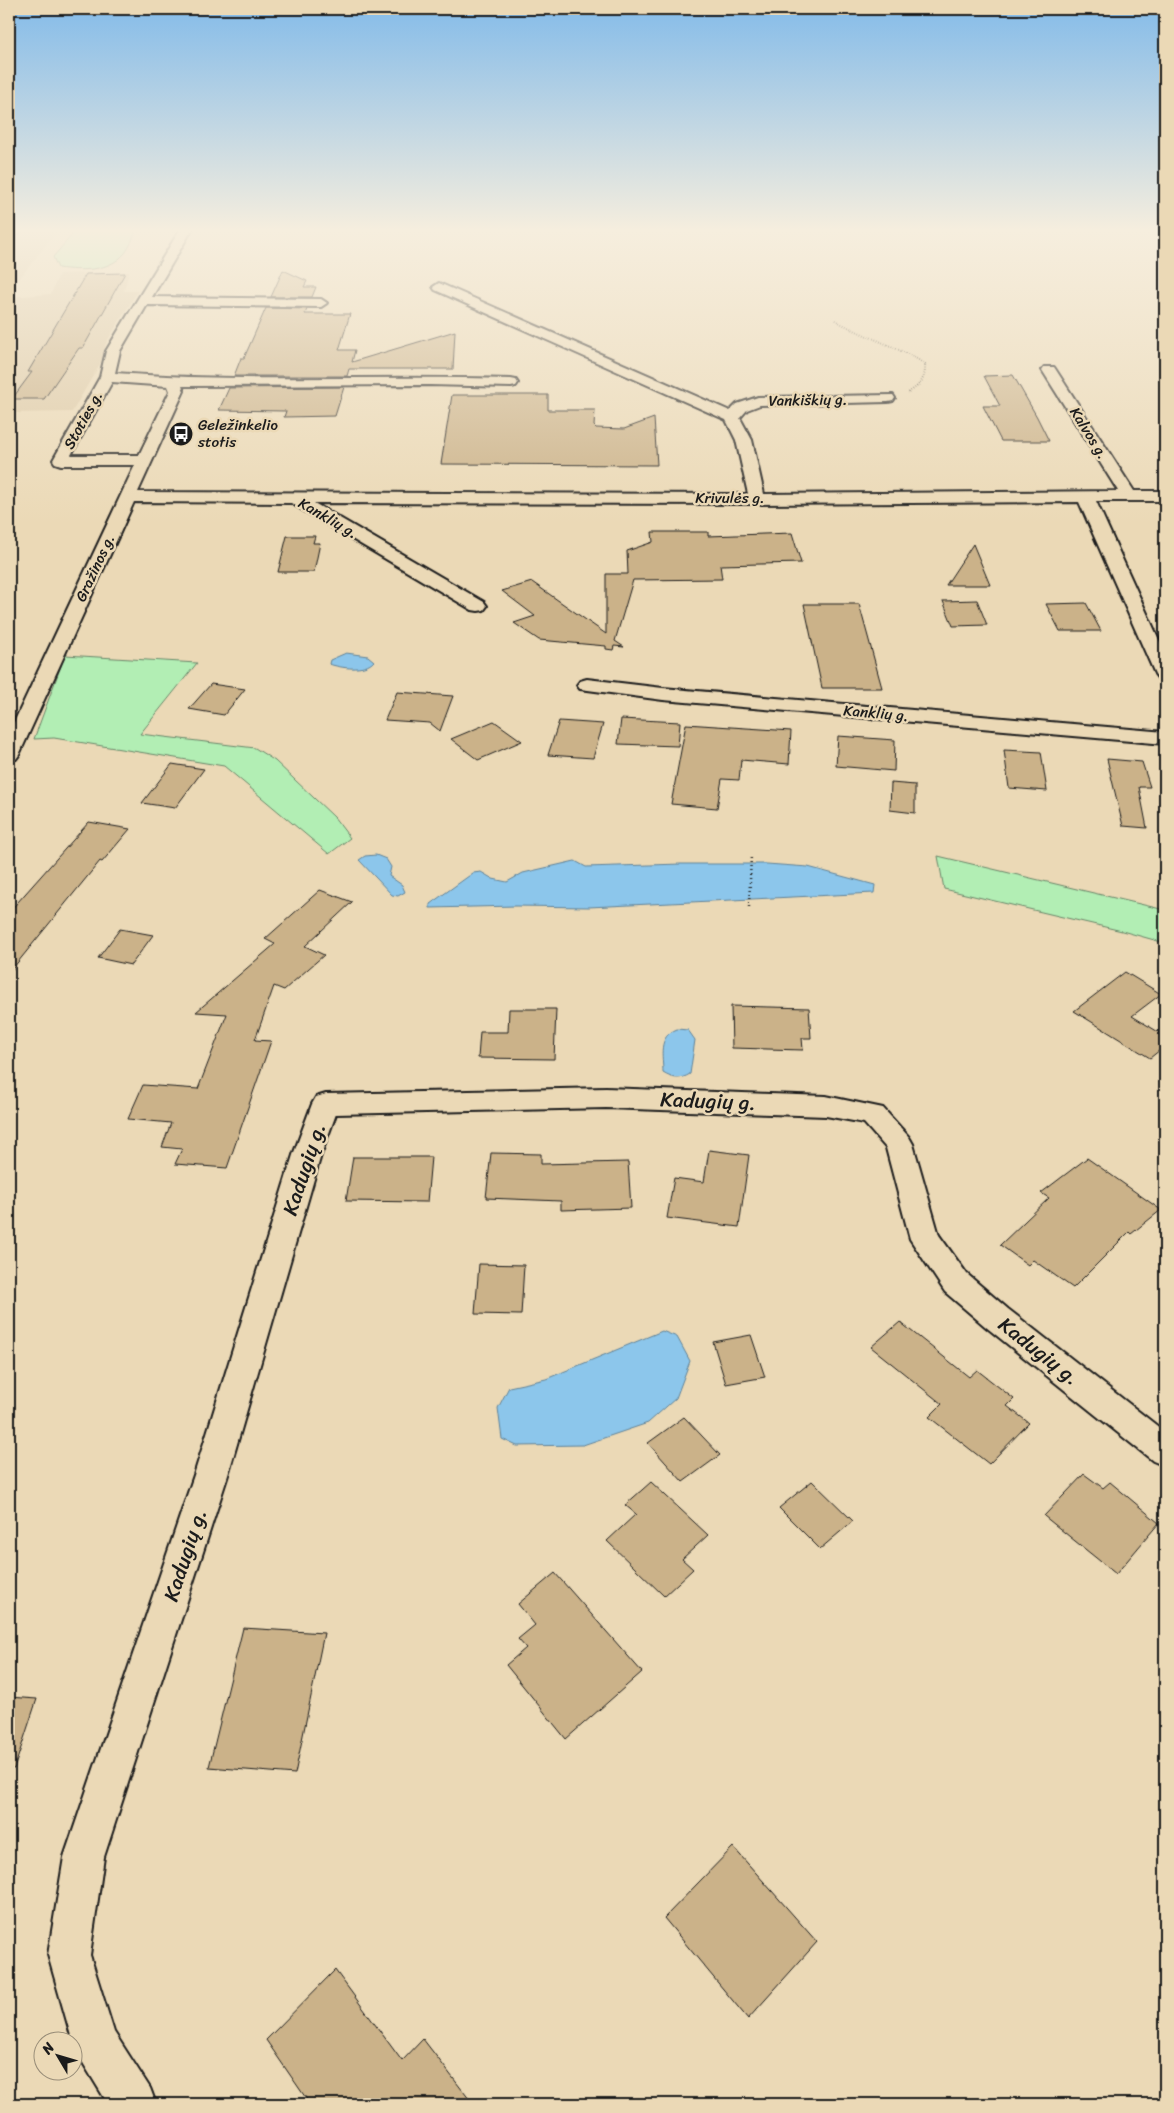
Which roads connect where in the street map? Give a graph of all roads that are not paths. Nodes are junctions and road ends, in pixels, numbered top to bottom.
1 (128, 327) edge
2 (529, 327) edge
3 (1050, 370) dead end
4 (107, 378) junction
5 (173, 382) junction
6 (511, 383) dead end
7 (888, 398) road end
8 (732, 417) junction
9 (145, 460) junction
10 (1084, 496) junction
11 (1129, 496) junction
12 (1165, 496) edge
13 (129, 497) junction
14 (294, 498) junction
15 (757, 498) junction
16 (478, 606) dead end
17 (1165, 674) edge
18 (587, 685) dead end
19 (1165, 738) edge
20 (9, 754) edge
21 (1165, 1452) edge
22 (134, 2104) edge

1 - 4 street, Stoties g.
2 - 8 street
3 - 11 street, Kalvos g.
4 - 5 street
4 - 9 street, Stoties g.
5 - 6 street
5 - 9 street, Gražinos g.
7 - 8 street, Vankiškių g.
8 - 15 street
9 - 13 street, Gražinos g.
10 - 11 street, Krivulės g.
10 - 15 street, Krivulės g.
10 - 17 street
11 - 12 street, Krivulės g.
13 - 14 street, Kanklių g.
13 - 20 street, Gražinos g.
14 - 15 street, Krivulės g.
14 - 16 street, Kanklių g.
18 - 19 street, Kanklių g.
21 - 22 street, Kadugių g.

